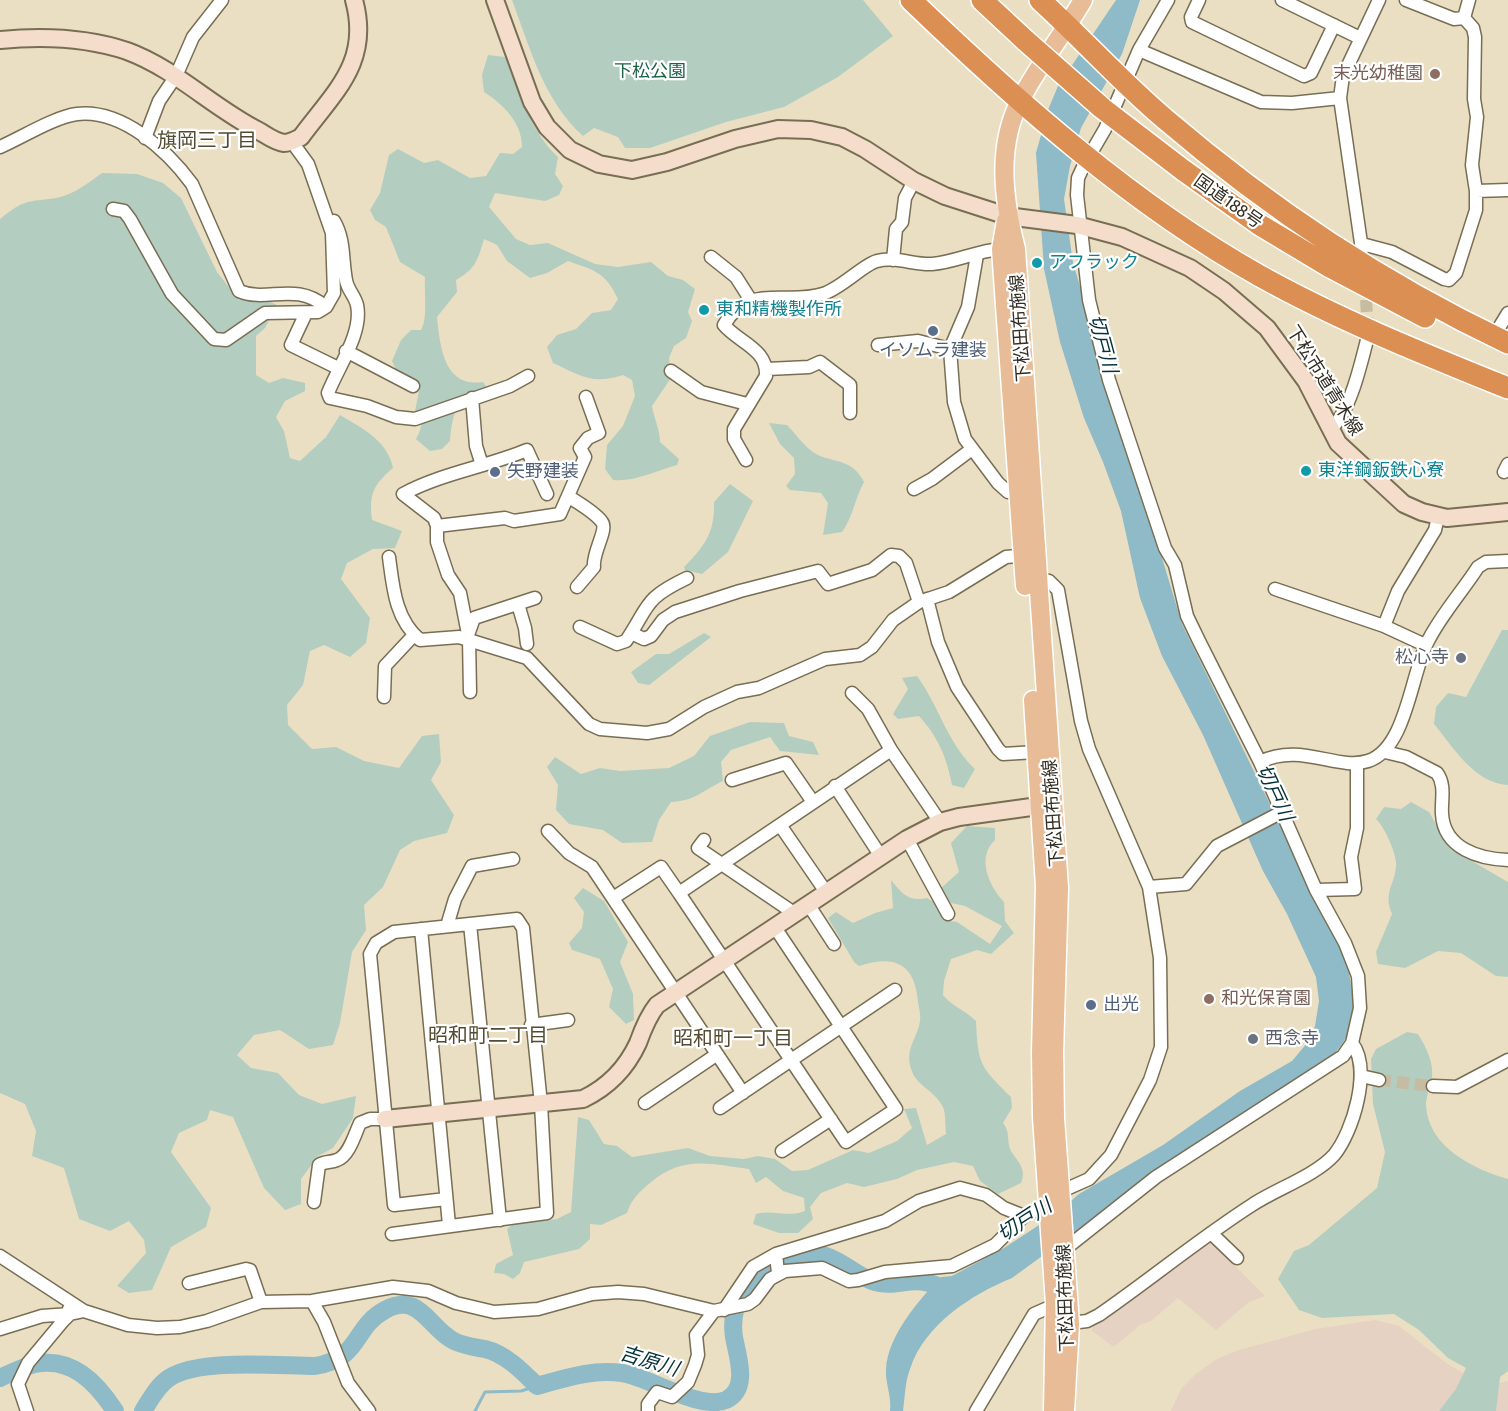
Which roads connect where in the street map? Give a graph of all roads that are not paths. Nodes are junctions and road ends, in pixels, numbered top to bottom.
1 (222, 0) edge
2 (354, 0) edge
3 (495, 0) edge
4 (911, 0) edge
5 (982, 0) edge
6 (1040, 0) edge
7 (1083, 0) edge
8 (1168, 0) edge
9 (1199, 0) edge
10 (1282, 0) edge
11 (1379, 0) edge
12 (1406, 0) edge
13 (1469, 0) edge
14 (1464, 18) junction
15 (1334, 25) junction
16 (1066, 27) junction
17 (1360, 38) junction
18 (0, 40) edge
19 (1138, 50) junction
20 (176, 76) junction
21 (1123, 82) junction
22 (1340, 98) junction
23 (1021, 99) junction
24 (145, 138) junction
25 (292, 142) junction
26 (0, 147) edge
27 (1087, 155) junction
28 (914, 181) junction
29 (1508, 190) edge
30 (1476, 191) junction
31 (113, 209) dead end
32 (326, 211) junction
33 (1007, 216) junction
34 (1078, 225) junction
35 (1008, 249) junction
36 (977, 255) junction
37 (711, 257) dead end
38 (893, 260) junction
39 (750, 299) junction
40 (326, 307) junction
41 (306, 313) junction
42 (1508, 313) edge
43 (1368, 336) tunnel mouth
44 (1501, 339) edge
45 (878, 345) dead end
46 (950, 349) junction
47 (346, 351) junction
48 (1508, 354) edge
49 (338, 368) junction
50 (767, 369) junction
51 (671, 371) dead end
52 (528, 376) dead end
53 (413, 386) dead end
54 (1508, 388) edge
55 (586, 397) dead end
56 (472, 398) junction
57 (747, 404) junction
58 (850, 413) dead end
59 (1331, 429) junction
60 (972, 449) junction
61 (746, 460) dead end
62 (482, 465) junction
63 (914, 489) dead end
64 (1025, 492) junction
65 (547, 494) dead end
66 (568, 496) junction
67 (1508, 512) edge
68 (1438, 518) junction
69 (437, 526) junction
70 (1030, 555) junction
71 (389, 557) dead end
72 (1508, 561) edge
73 (687, 578) dead end
74 (1037, 578) junction
75 (577, 587) dead end
76 (1275, 589) dead end
77 (535, 598) dead end
78 (923, 600) junction
79 (518, 604) junction
80 (1384, 626) junction
81 (580, 627) dead end
82 (631, 633) junction
83 (414, 635) junction
84 (469, 637) junction
85 (526, 644) dead end
86 (1425, 645) junction
87 (470, 692) dead end
88 (852, 693) dead end
89 (384, 697) dead end
90 (891, 750) junction
91 (1036, 752) junction
92 (1385, 752) junction
93 (1260, 762) junction
94 (1357, 763) junction
95 (732, 780) dead end
96 (835, 786) junction
97 (813, 802) junction
98 (1048, 804) junction
99 (1280, 813) junction
100 (940, 822) junction
101 (780, 825) junction
102 (548, 831) dead end
103 (908, 839) junction
104 (704, 840) dead end
105 (880, 855) junction
106 (513, 859) dead end
107 (1508, 860) edge
108 (721, 864) junction
109 (1149, 887) junction
110 (1316, 890) junction
111 (826, 892) junction
112 (679, 893) junction
113 (613, 898) junction
114 (801, 909) junction
115 (948, 914) dead end
116 (470, 924) junction
117 (447, 926) junction
118 (774, 926) junction
119 (421, 928) junction
120 (834, 944) dead end
121 (724, 960) junction
122 (895, 990) dead end
123 (674, 993) junction
124 (568, 1020) dead end
125 (531, 1025) junction
126 (841, 1027) junction
127 (1352, 1043) junction
128 (717, 1055) junction
129 (791, 1060) junction
130 (1508, 1060) edge
131 (1361, 1076) junction
132 (1379, 1080) tunnel mouth
133 (1433, 1086) tunnel mouth
134 (743, 1093) junction
135 (645, 1103) dead end
136 (541, 1104) junction
137 (720, 1108) dead end
138 (490, 1109) junction
139 (438, 1114) junction
140 (385, 1119) junction
141 (831, 1119) junction
142 (782, 1151) dead end
143 (446, 1199) junction
144 (1056, 1200) junction
145 (314, 1202) dead end
146 (1024, 1216) junction
147 (500, 1220) junction
148 (449, 1225) junction
149 (1211, 1233) junction
150 (392, 1234) dead end
151 (1061, 1249) junction
152 (776, 1254) junction
153 (0, 1256) edge
154 (1237, 1258) dead end
155 (778, 1273) junction
156 (189, 1283) dead end
157 (66, 1300) junction
158 (312, 1301) junction
159 (261, 1302) junction
160 (1062, 1302) junction
161 (722, 1310) junction
162 (84, 1311) junction
163 (70, 1314) junction
164 (1063, 1324) junction
165 (0, 1329) edge
166 (27, 1411) edge
167 (369, 1411) edge
168 (648, 1411) edge
169 (976, 1411) edge
170 (1053, 1411) edge
171 (1065, 1411) edge

1 - 20 street
2 - 25 street
3 - 28 street, 下松市道青木線
4 - 23 highway
5 - 48 highway, 国道188号, bridge
6 - 16 highway
7 - 16 main road, 下松田布施線
8 - 19 street
9 - 15 street
10 - 15 street
11 - 17 street
12 - 14 street
13 - 14 street
14 - 30 street
15 - 17 street
16 - 21 highway
16 - 23 main road, 下松田布施線
17 - 22 street
18 - 20 street
19 - 21 street
19 - 22 street
20 - 24 street
20 - 25 street
21 - 27 street
21 - 44 highway
22 - 30 street
23 - 27 highway
23 - 33 main road, 下松田布施線
24 - 26 street
24 - 40 street
25 - 32 street
27 - 34 street
27 - 54 highway
28 - 33 street, 下松市道青木線
28 - 38 street
29 - 30 street
31 - 41 street
32 - 40 street
32 - 47 street
33 - 34 street, 下松市道青木線
33 - 35 main road, 下松田布施線
34 - 59 street, 下松市道青木線
34 - 93 street
35 - 36 street
35 - 64 main road, 下松田布施線
36 - 38 street
36 - 46 street
37 - 39 street
38 - 39 street
39 - 50 street
40 - 41 street
41 - 49 street
42 - 44 street
43 - 59 street
45 - 46 street
46 - 60 street
47 - 49 street
47 - 53 street
49 - 56 street
50 - 57 street
50 - 58 street
51 - 57 street
52 - 56 street
55 - 66 street
56 - 62 street
57 - 61 street
59 - 68 street, 下松市道青木線
60 - 63 street
60 - 64 street
62 - 65 street
62 - 69 street
64 - 70 main road, 下松田布施線
66 - 69 street
66 - 75 street
67 - 68 street, 下松市道青木線
68 - 80 street
69 - 84 street
70 - 74 main road, 下松田布施線
70 - 78 street
70 - 91 main road, 下松田布施線
71 - 83 street
72 - 86 street
73 - 82 street
74 - 98 main road, 下松田布施線
74 - 109 street
76 - 80 street
77 - 79 street
78 - 82 street
78 - 84 street
78 - 91 street
79 - 84 street
79 - 85 street
80 - 86 street
81 - 82 street
83 - 84 street
83 - 89 street
84 - 87 street
86 - 92 street
88 - 90 street
90 - 96 street
90 - 100 street
91 - 98 main road, 下松田布施線
92 - 94 street
92 - 107 street
93 - 94 street
93 - 99 street
94 - 110 street
95 - 97 street
96 - 97 street
96 - 105 street
97 - 101 street
98 - 100 street
98 - 144 main road, 下松田布施線
99 - 109 street
99 - 110 street
100 - 103 street
101 - 108 street
101 - 111 street
102 - 113 street
103 - 105 street
103 - 115 street
104 - 108 street
105 - 111 street
106 - 117 street
108 - 112 street
108 - 114 street
109 - 144 street
110 - 127 street
111 - 114 street
112 - 113 street
112 - 121 street
113 - 123 street
114 - 118 street
114 - 120 street
116 - 117 street
116 - 125 street
116 - 138 street
117 - 119 street
118 - 121 street
118 - 126 street
119 - 139 street
119 - 140 street
121 - 123 street
121 - 129 street
122 - 126 street
123 - 128 street
123 - 136 street
124 - 125 street
125 - 136 street
126 - 129 street
126 - 141 street
127 - 131 street
127 - 151 street
128 - 134 street
128 - 135 street
129 - 134 street
129 - 141 street
130 - 133 street
131 - 132 street
131 - 149 street
134 - 137 street
136 - 138 street
136 - 147 street
138 - 139 street
138 - 147 street
139 - 140 street
139 - 143 street
140 - 143 street
140 - 145 street
141 - 142 street
143 - 148 street
144 - 146 street
144 - 151 main road, 下松田布施線
146 - 152 street
146 - 155 street
147 - 148 street
148 - 150 street
149 - 154 street
149 - 164 street
151 - 160 main road, 下松田布施線
152 - 155 street
152 - 161 street
153 - 157 street
155 - 161 street
156 - 159 street
157 - 162 street
157 - 163 street
158 - 159 street
158 - 161 street
158 - 167 street
159 - 162 street
160 - 164 main road, 下松田布施線
160 - 169 street
161 - 168 street
162 - 163 street
163 - 165 street
163 - 166 street
164 - 170 main road, 下松田布施線
164 - 171 main road, 下松田布施線

